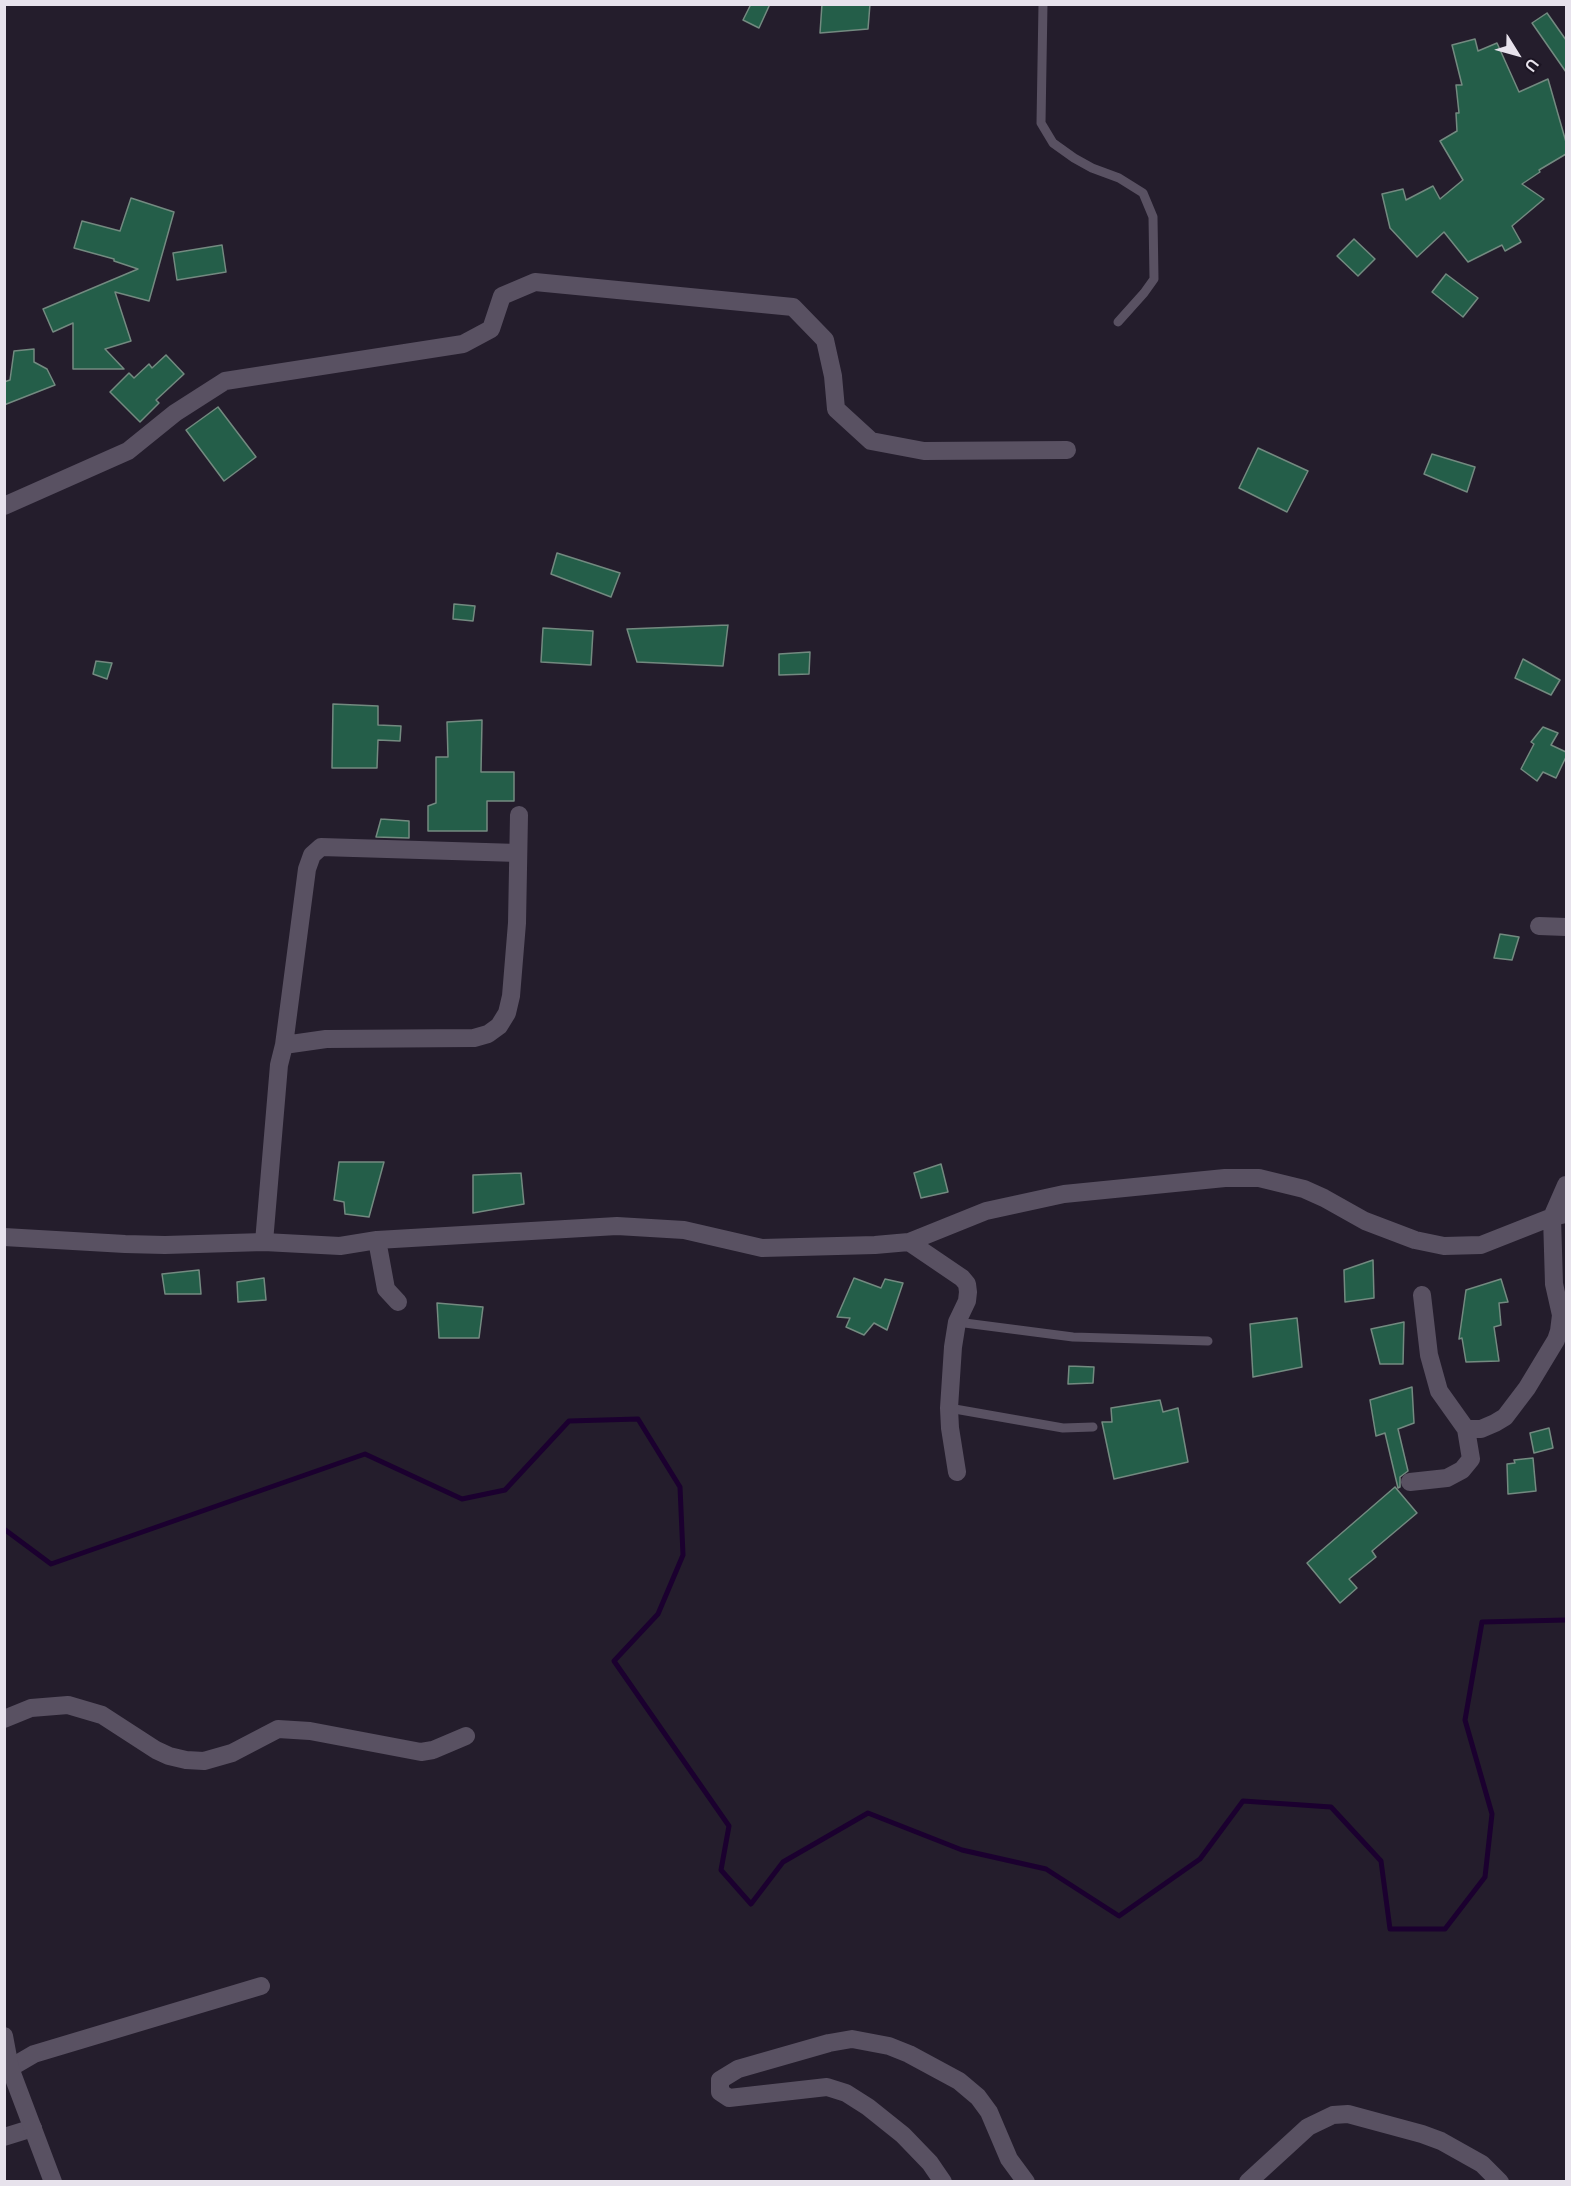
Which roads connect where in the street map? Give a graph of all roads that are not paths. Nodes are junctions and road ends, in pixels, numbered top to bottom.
1 (1043, 4) edge
2 (1118, 322) dead end
3 (1066, 450) dead end
4 (4, 506) edge
5 (519, 815) dead end
6 (518, 853) junction
7 (1539, 926) dead end
8 (1566, 927) edge
9 (284, 1045) junction
10 (1566, 1185) edge
11 (1559, 1215) edge
12 (4, 1237) edge
13 (377, 1240) junction
14 (264, 1242) junction
15 (909, 1242) junction
16 (1422, 1295) dead end
17 (398, 1302) dead end
18 (957, 1322) junction
19 (1208, 1341) dead end
20 (949, 1408) junction
21 (1093, 1427) dead end
22 (1466, 1429) junction
23 (957, 1472) dead end
24 (1410, 1482) dead end
25 (4, 1719) edge
26 (466, 1736) dead end
27 (261, 1986) dead end
28 (4, 2036) edge
29 (10, 2068) junction
30 (33, 2128) junction
31 (4, 2138) edge
32 (53, 2181) edge
33 (943, 2181) edge
34 (1026, 2181) edge
35 (1248, 2181) edge
36 (1500, 2181) edge

1 - 2 lane
3 - 4 street
5 - 6 street
6 - 9 street
6 - 9 street
7 - 8 street
9 - 14 street
10 - 11 street
11 - 15 street
11 - 22 street
12 - 14 street
13 - 14 street
13 - 15 street
13 - 17 street
15 - 18 street
16 - 22 street
18 - 19 lane
18 - 20 street
20 - 21 lane
20 - 23 street
22 - 24 street
25 - 26 street
27 - 29 street
28 - 29 street
29 - 30 street
30 - 31 street
30 - 32 street
33 - 34 street
35 - 36 street

